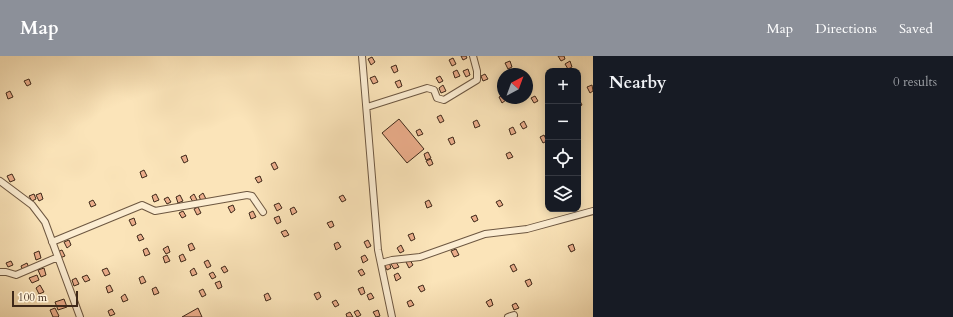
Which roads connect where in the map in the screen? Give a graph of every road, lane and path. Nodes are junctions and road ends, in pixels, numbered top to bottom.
1 (362, 56) edge
2 (473, 56) edge
3 (367, 107) junction
4 (0, 181) edge
5 (593, 211) edge
6 (263, 212) dead end
7 (52, 242) junction
8 (58, 257) junction
9 (381, 263) junction
10 (0, 272) edge
11 (79, 317) edge
12 (392, 317) edge

1 - 3 street
2 - 3 street
3 - 9 street
4 - 7 street
5 - 9 street
6 - 7 street
7 - 8 street
8 - 10 street
8 - 11 street
9 - 12 street

